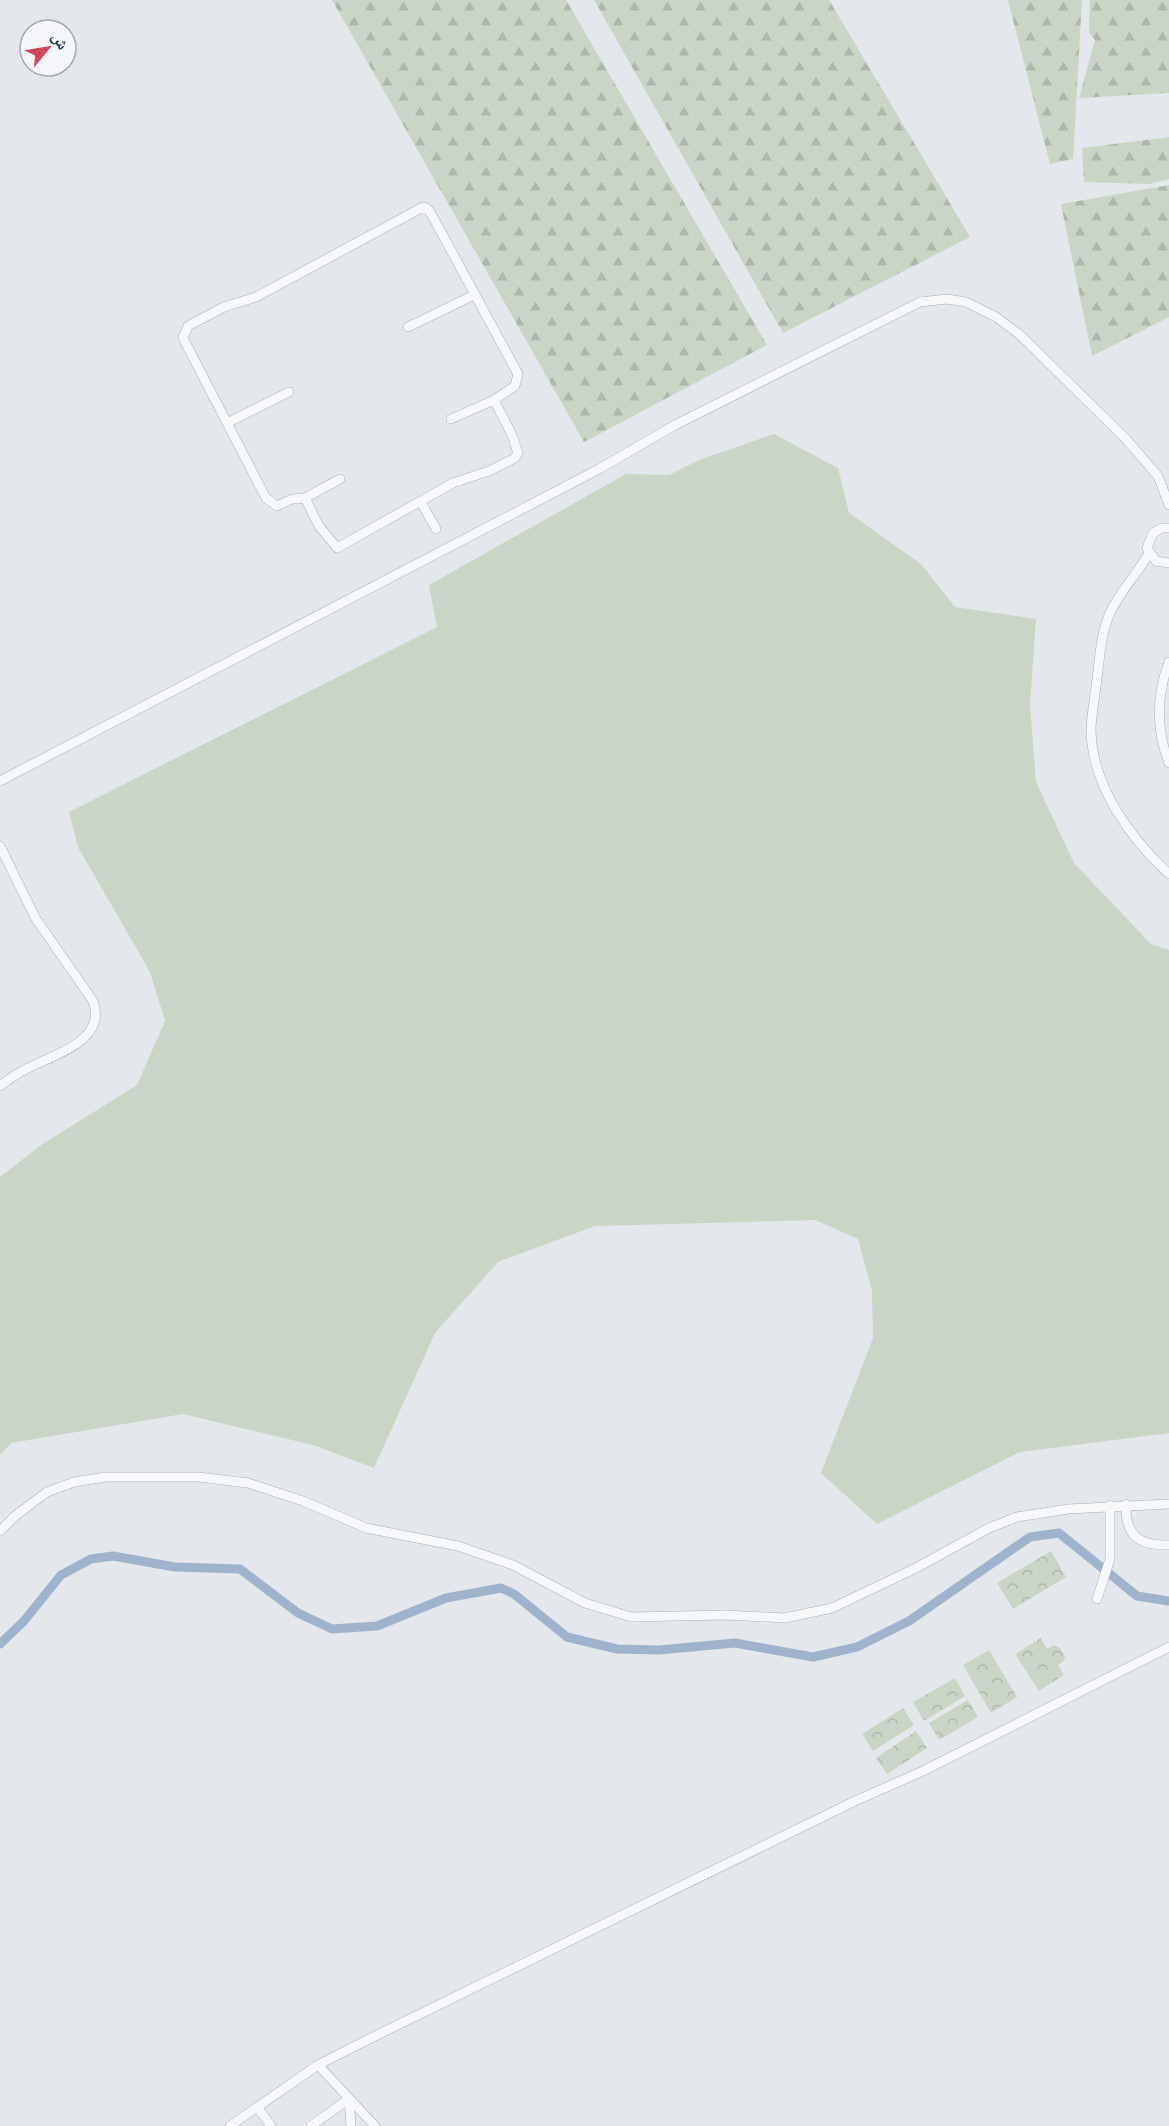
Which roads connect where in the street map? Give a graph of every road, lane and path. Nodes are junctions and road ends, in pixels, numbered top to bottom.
1 (474, 295) junction
2 (408, 327) dead end
3 (288, 392) dead end
4 (494, 400) junction
5 (451, 419) dead end
6 (228, 422) junction
7 (340, 479) dead end
8 (306, 498) junction
9 (421, 502) junction
10 (1169, 505) edge
11 (1169, 526) edge
12 (436, 529) dead end
13 (1149, 553) junction
14 (1169, 563) edge
15 (1169, 662) edge
16 (1169, 763) edge
17 (0, 781) edge
18 (0, 846) edge
19 (1169, 874) edge
20 (0, 1086) edge
21 (1126, 1504) junction
22 (1169, 1504) edge
23 (1110, 1505) junction
24 (0, 1531) edge
25 (1169, 1545) edge
26 (1097, 1599) dead end
27 (1169, 1647) edge
28 (318, 2065) junction
29 (349, 2099) junction
30 (257, 2107) junction
31 (230, 2126) edge
32 (271, 2126) edge
33 (311, 2126) edge
34 (351, 2126) edge
35 (375, 2126) edge

1 - 2 street
1 - 4 street
1 - 6 street
3 - 6 street
4 - 5 street
4 - 9 street
6 - 8 street
7 - 8 street
8 - 9 street
9 - 12 street
10 - 17 street
11 - 13 street
13 - 14 street
13 - 19 street
15 - 16 street
18 - 20 street
21 - 22 street
21 - 23 street
21 - 25 street
23 - 24 street
23 - 26 street
27 - 28 street
28 - 29 street
28 - 30 street
29 - 33 street
29 - 34 street
29 - 35 street
30 - 31 street
30 - 32 street

